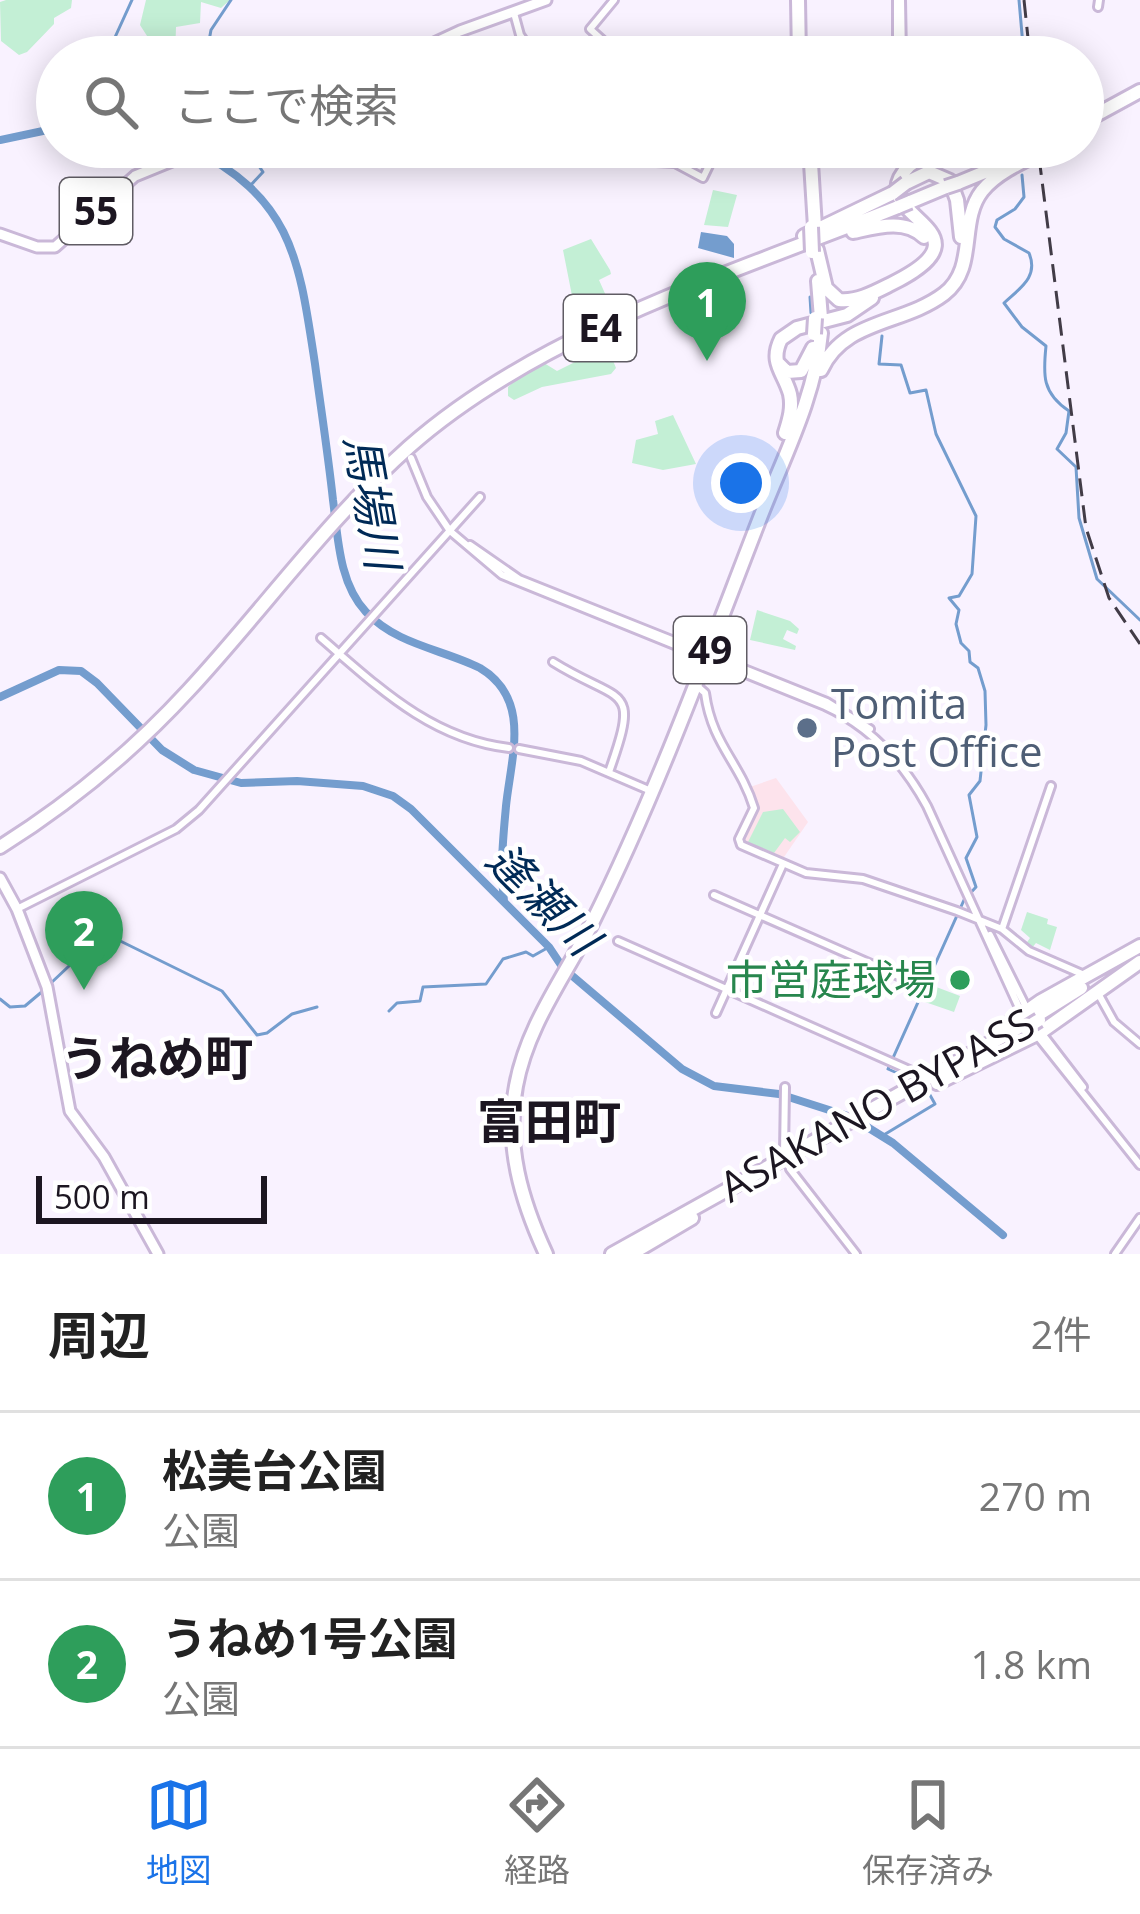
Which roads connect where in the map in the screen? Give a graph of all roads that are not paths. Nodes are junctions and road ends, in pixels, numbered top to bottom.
1 (546, 0) edge
2 (614, 0) edge
3 (800, 0) edge
4 (899, 0) edge
5 (514, 13) junction
6 (449, 36) edge
7 (521, 36) edge
8 (598, 36) edge
9 (801, 36) edge
10 (900, 36) edge
11 (1140, 94) edge
12 (1104, 114) edge
13 (154, 168) edge
14 (684, 168) edge
15 (708, 168) edge
16 (808, 168) edge
17 (909, 168) edge
18 (983, 168) edge
19 (989, 168) edge
20 (1012, 168) edge
21 (950, 183) junction
22 (902, 197) junction
23 (0, 234) edge
24 (813, 241) junction
25 (922, 266) junction
26 (887, 286) junction
27 (931, 301) junction
28 (893, 318) junction
29 (818, 326) junction
30 (792, 436) junction
31 (406, 446) junction
32 (775, 467) junction
33 (480, 497) dead end
34 (452, 530) junction
35 (321, 638) dead end
36 (340, 655) junction
37 (705, 656) junction
38 (553, 662) dead end
39 (694, 684) junction
40 (509, 748) dead end
41 (519, 749) dead end
42 (609, 772) junction
43 (1051, 786) dead end
44 (650, 790) junction
45 (0, 844) edge
46 (783, 864) junction
47 (0, 878) edge
48 (714, 895) dead end
49 (17, 909) junction
50 (760, 915) junction
51 (982, 921) junction
52 (1002, 929) junction
53 (618, 941) dead end
54 (1140, 954) edge
55 (1082, 974) dead end
56 (919, 985) dead end
57 (727, 989) junction
58 (1099, 995) dead end
59 (716, 1013) dead end
60 (1031, 1022) junction
61 (1140, 1044) edge
62 (923, 1080) junction
63 (785, 1087) dead end
64 (849, 1126) junction
65 (784, 1154) dead end
66 (1140, 1162) edge
67 (790, 1168) dead end
68 (697, 1213) junction
69 (1140, 1218) edge
70 (158, 1254) edge
71 (543, 1254) edge
72 (613, 1254) edge
73 (632, 1254) edge
74 (856, 1254) edge
75 (1115, 1254) edge

1 - 5 main road
2 - 8 street
3 - 9 highway
4 - 10 street
5 - 6 main road
5 - 7 street
11 - 12 highway
13 - 23 main road, 55
14 - 15 street
16 - 24 highway, 49
17 - 25 highway
18 - 21 highway, E4
19 - 21 highway, E4
20 - 27 highway
21 - 22 highway, E4
22 - 24 highway, E4
22 - 27 highway
22 - 31 highway, E4
24 - 25 highway
24 - 26 highway
24 - 29 highway, 49
24 - 29 highway, 49
24 - 31 highway, E4
25 - 26 highway
26 - 32 highway
27 - 28 highway
28 - 29 highway
28 - 30 highway
29 - 30 highway, 49
29 - 32 highway, 49
30 - 37 highway, 49
31 - 45 highway, E4
32 - 37 highway, 49
33 - 34 street
34 - 34 street
34 - 36 street
34 - 37 street
35 - 36 street
36 - 40 street
36 - 49 street
37 - 39 highway, 49
37 - 51 street
37 - 51 street
38 - 42 street
39 - 44 highway, 49
39 - 46 street
41 - 42 street
42 - 44 street
43 - 52 street
44 - 71 highway, 49
46 - 50 street
46 - 51 street
47 - 49 main road
48 - 50 street
49 - 70 main road
50 - 56 street
50 - 57 street
51 - 52 street
51 - 60 street
52 - 55 street
53 - 57 street
54 - 60 highway, ASAKANO BYPASS
57 - 59 street
57 - 62 street
58 - 61 street
60 - 62 highway, ASAKANO BYPASS
60 - 66 street
62 - 64 highway, ASAKANO BYPASS
63 - 65 street
64 - 68 highway, ASAKANO BYPASS
64 - 72 highway, ASAKANO BYPASS
67 - 74 street
68 - 72 highway, ASAKANO BYPASS
68 - 73 highway
69 - 75 street

